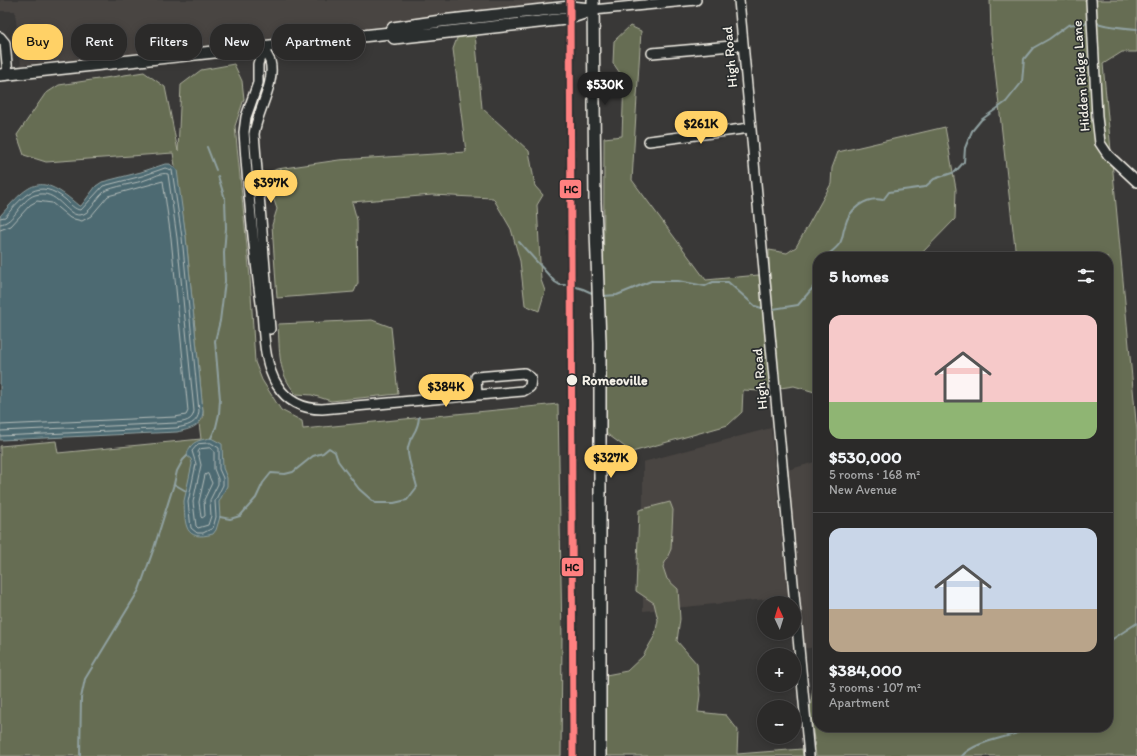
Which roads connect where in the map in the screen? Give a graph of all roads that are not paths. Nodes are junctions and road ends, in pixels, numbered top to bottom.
1 (696, 0) edge
2 (738, 0) edge
3 (1091, 0) edge
4 (593, 5) edge
5 (0, 37) edge
6 (743, 45) junction
7 (264, 48) edge
8 (652, 53) dead end
9 (210, 54) edge
10 (259, 60) edge
11 (4, 75) edge
12 (750, 128) junction
13 (649, 141) dead end
14 (1137, 182) edge
15 (477, 395) junction
16 (600, 756) edge
17 (809, 756) edge

1 - 4 street
2 - 6 street, High Road
3 - 14 street, Hidden Ridge Lane
4 - 7 main road
4 - 16 main road
5 - 11 street
6 - 8 street
6 - 12 street, High Road
9 - 11 main road
10 - 15 street
12 - 13 street
12 - 17 street, High Road
15 - 15 street

